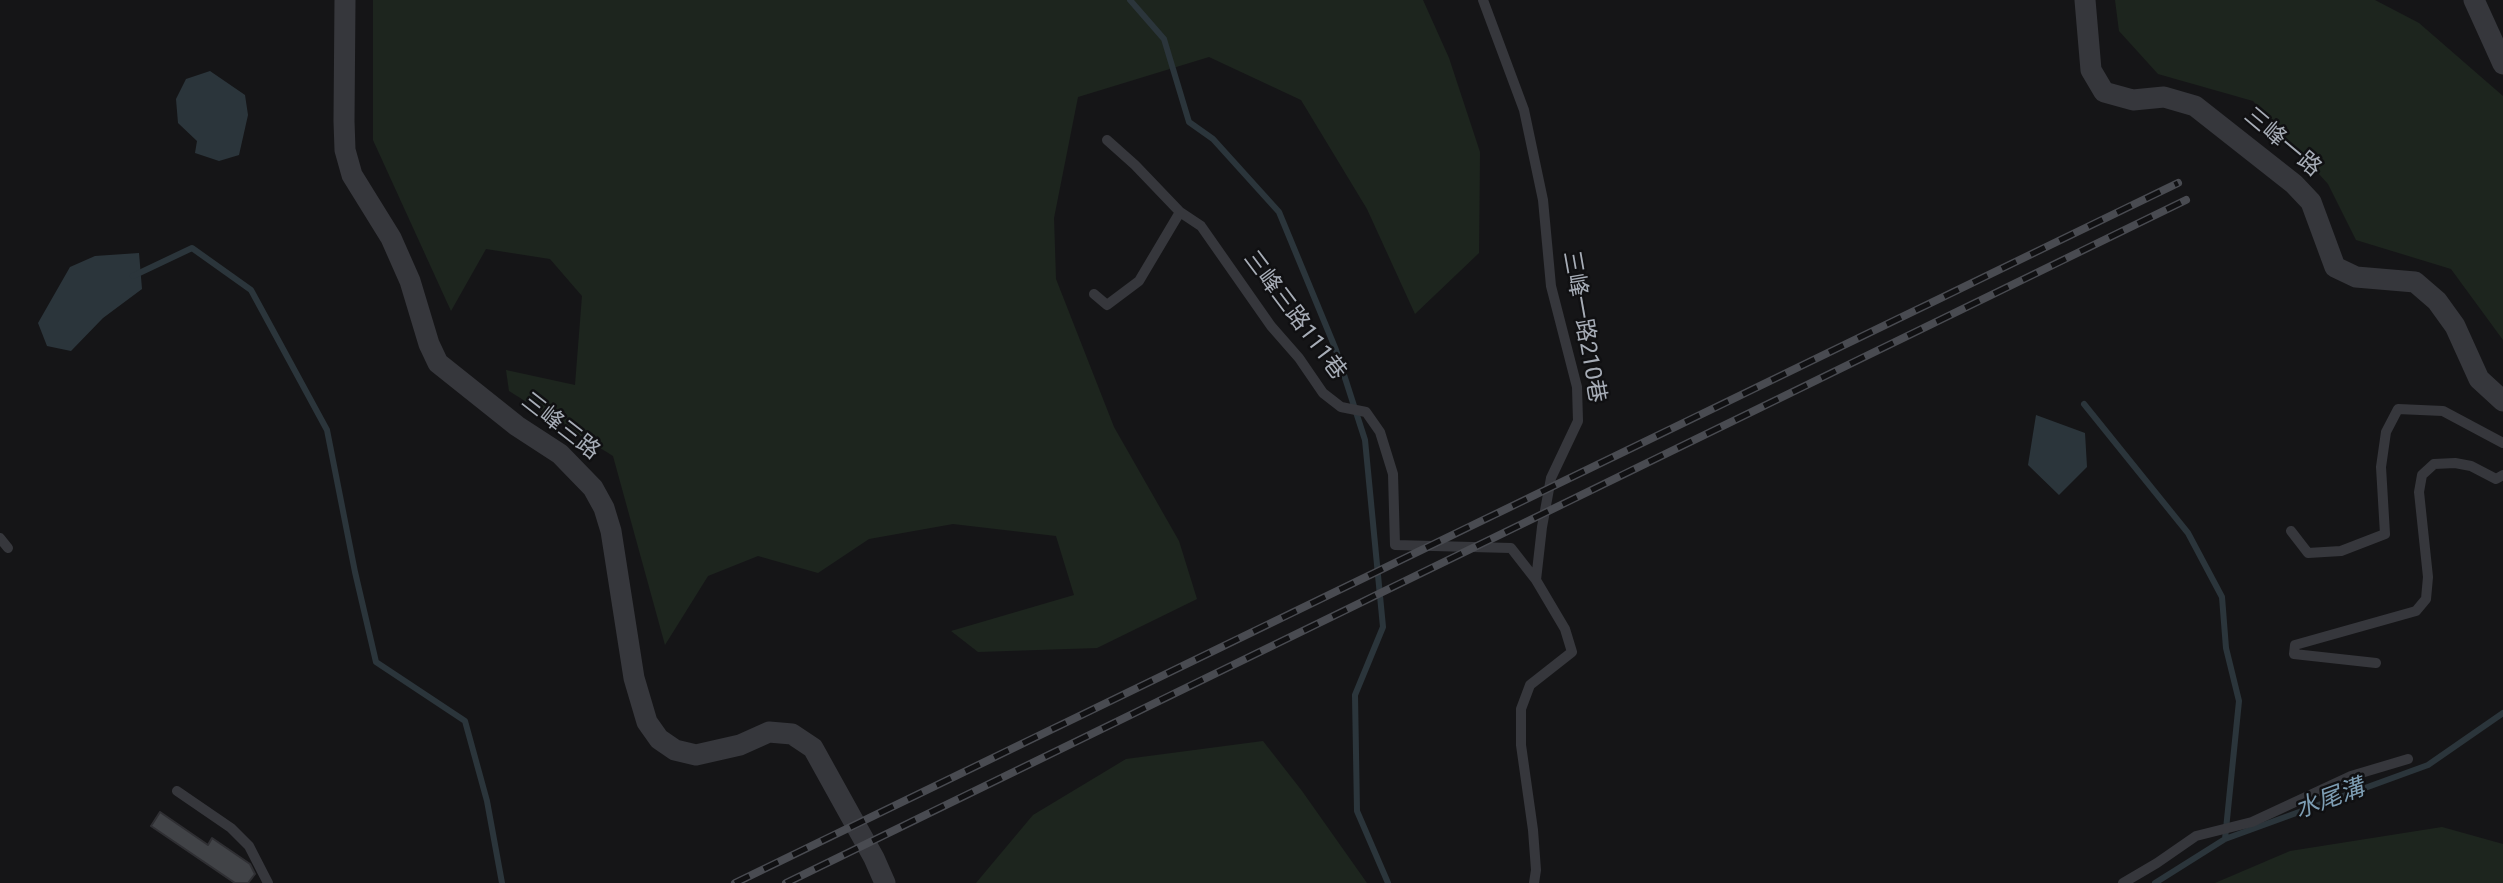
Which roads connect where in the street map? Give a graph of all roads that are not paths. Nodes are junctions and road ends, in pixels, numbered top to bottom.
1 (345, 0) edge
2 (1483, 0) edge
3 (2085, 0) edge
4 (2474, 0) edge
5 (2503, 64) edge
6 (1107, 140) dead end
7 (1180, 212) junction
8 (1094, 294) dead end
9 (2503, 401) edge
10 (2503, 443) edge
11 (2503, 475) edge
12 (2291, 531) dead end
13 (0, 538) edge
14 (8, 548) dead end
15 (1536, 580) junction
16 (2376, 663) dead end
17 (2408, 760) dead end
18 (177, 791) dead end
19 (268, 883) edge
20 (885, 883) edge
21 (1534, 883) edge
22 (2123, 883) edge

1 - 20 street, 三峰三路
2 - 15 lane, 三峰一路210巷
3 - 9 street, 三峰一路
4 - 5 street
6 - 7 lane, 三峰三路111巷
7 - 8 lane
7 - 15 lane, 三峰三路111巷
10 - 12 lane
11 - 16 lane
13 - 14 lane
15 - 21 lane, 三峰三路111巷
17 - 22 lane
18 - 19 lane

